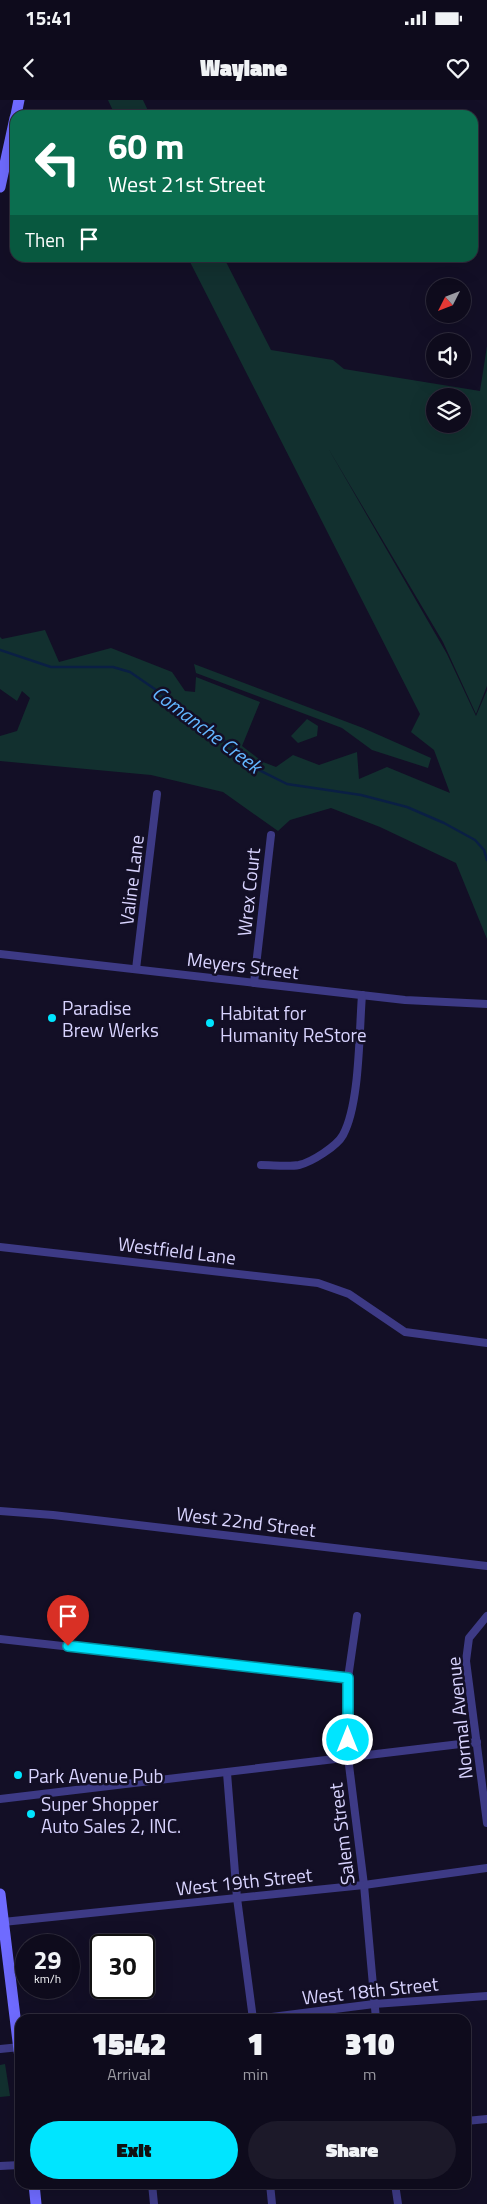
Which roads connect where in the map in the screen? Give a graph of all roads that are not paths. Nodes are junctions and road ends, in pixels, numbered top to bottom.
1 (10, 140) edge
2 (0, 187) edge
3 (157, 794) dead end
4 (271, 835) dead end
5 (0, 954) edge
6 (136, 969) junction
7 (254, 983) junction
8 (362, 995) junction
9 (485, 1003) edge
10 (261, 1164) dead end
11 (0, 1247) edge
12 (487, 1343) edge
13 (0, 1511) edge
14 (487, 1566) edge
15 (357, 1616) dead end
16 (487, 1616) edge
17 (0, 1639) edge
18 (348, 1678) junction
19 (477, 1742) junction
20 (348, 1757) junction
21 (227, 1773) junction
22 (0, 1799) edge
23 (487, 1823) edge
24 (487, 1868) edge
25 (364, 1885) junction
26 (0, 1894) edge
27 (237, 1898) junction
28 (3, 1922) junction
29 (2, 1937) edge
30 (487, 1996) edge
31 (374, 2004) junction
32 (253, 2014) edge
33 (294, 2014) edge
34 (375, 2014) edge
35 (15, 2019) edge
36 (0, 2049) edge
37 (15, 2050) edge
38 (487, 2119) edge
39 (471, 2121) edge
40 (15, 2164) edge
41 (0, 2166) edge
42 (34, 2189) edge
43 (152, 2189) edge
44 (270, 2189) edge
45 (396, 2189) edge
46 (36, 2204) edge
47 (154, 2204) edge
48 (272, 2204) edge
49 (398, 2204) edge

1 - 2 main road
3 - 6 street, Valine Lane
4 - 7 street, Wrex Court
5 - 6 street, Meyers Street
6 - 7 street, Meyers Street
7 - 8 street, Meyers Street
8 - 9 street, Meyers Street
8 - 10 street
11 - 12 street, Westfield Lane
13 - 14 street, West 22nd Street
15 - 18 street, Salem Street
16 - 19 street, Normal Avenue
17 - 18 street
18 - 20 street, Salem Street
19 - 20 street
19 - 23 street, Normal Avenue
20 - 21 street
20 - 25 street, Salem Street
21 - 22 street
21 - 27 street
24 - 25 street, West 19th Street
25 - 27 street, West 19th Street
25 - 31 street, Salem Street
26 - 28 main road
27 - 28 street, West 19th Street
27 - 32 street
28 - 29 main road
29 - 35 main road
30 - 31 street, West 18th Street
31 - 33 street, West 18th Street
31 - 34 street, Salem Street
36 - 37 street
38 - 39 street
40 - 41 street
42 - 46 main road
43 - 47 street
44 - 48 street
45 - 49 street

